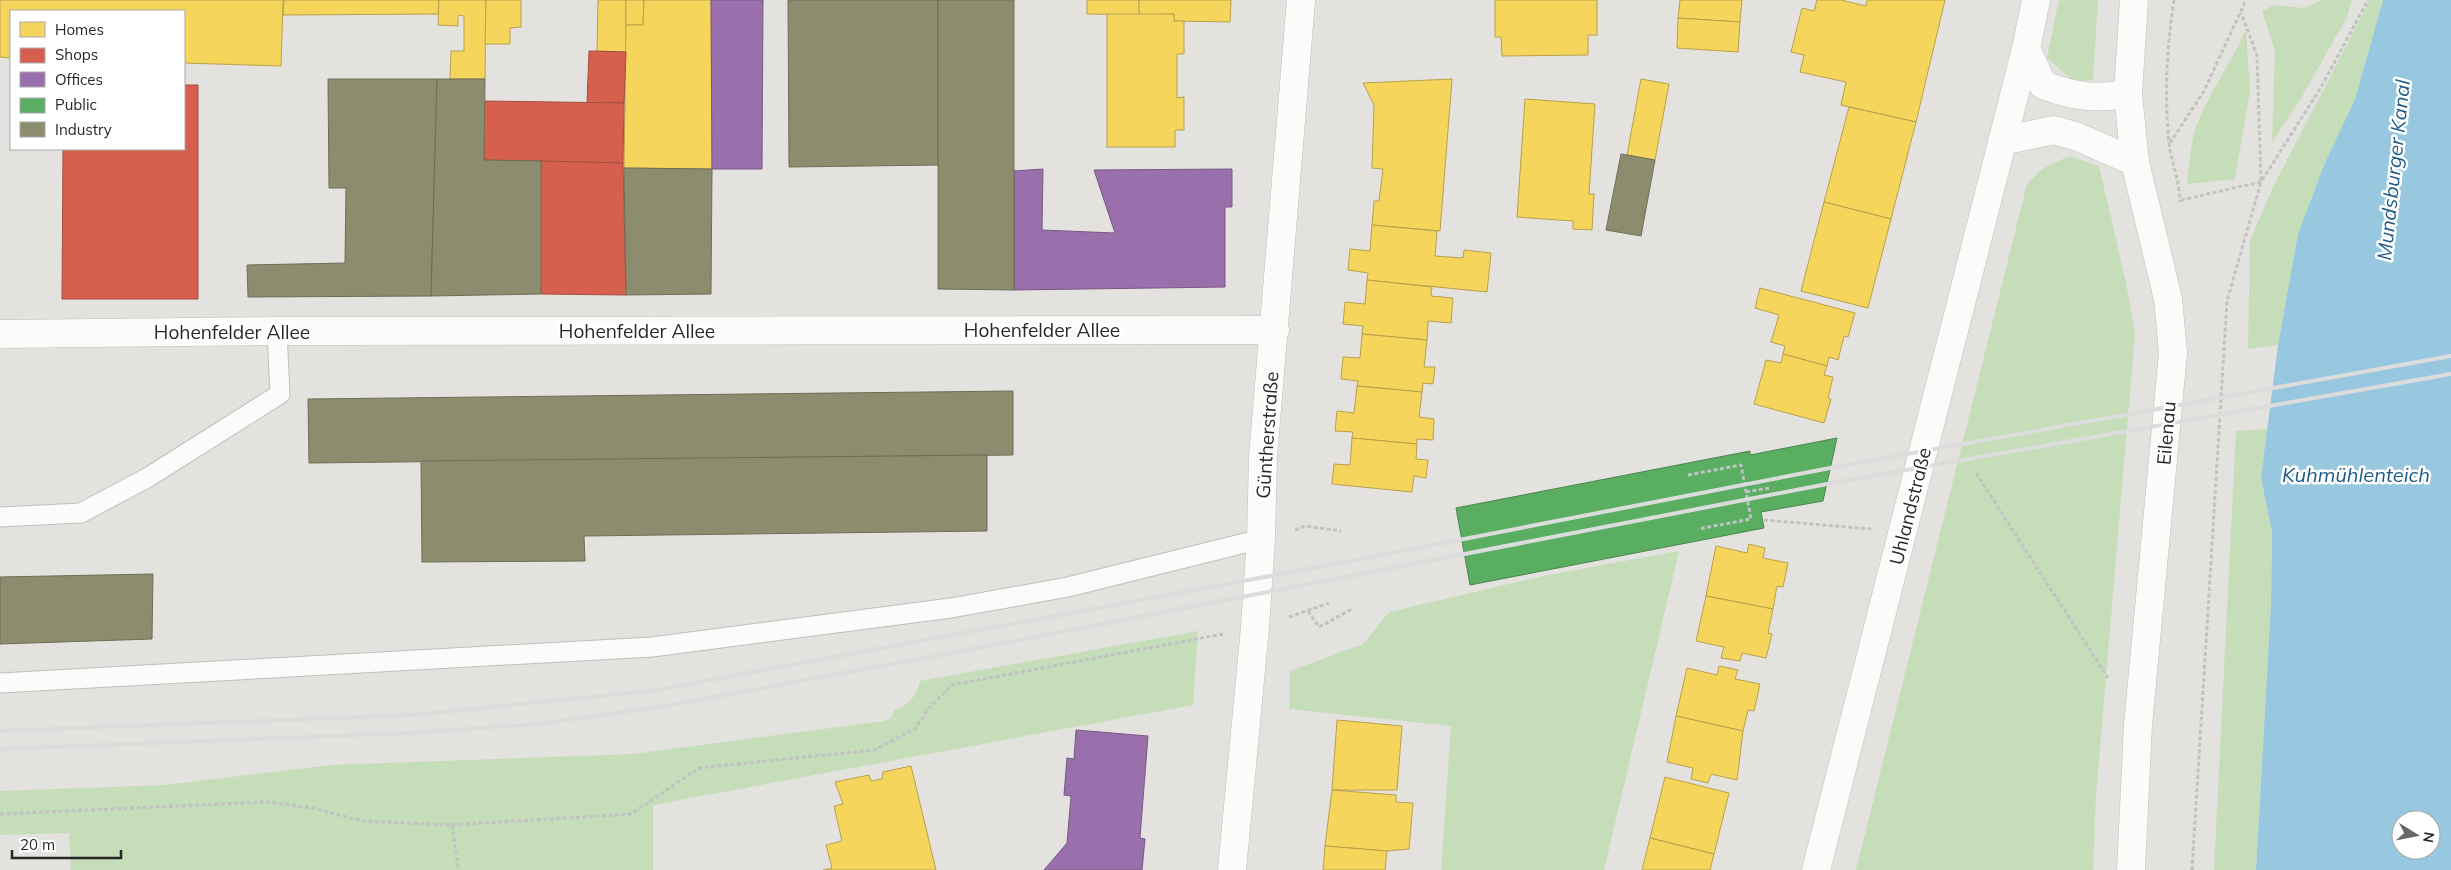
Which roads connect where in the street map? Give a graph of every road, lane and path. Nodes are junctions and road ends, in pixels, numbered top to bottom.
1 (1301, 0) edge
2 (2036, 0) edge
3 (2134, 0) edge
4 (2174, 0) edge
5 (2246, 0) edge
6 (2368, 0) edge
7 (2241, 13) junction
8 (2026, 49) junction
9 (2128, 94) junction
10 (2002, 141) junction
11 (2169, 144) junction
12 (2134, 162) junction
13 (2261, 182) junction
14 (2181, 200) junction
15 (2179, 210) dead end
16 (1275, 330) junction
17 (277, 331) junction
18 (0, 334) edge
19 (1976, 473) dead end
20 (1688, 475) dead end
21 (1769, 488) dead end
22 (1746, 492) junction
23 (0, 517) edge
24 (1764, 520) dead end
25 (1698, 529) dead end
26 (1290, 531) dead end
27 (1341, 531) dead end
28 (1904, 532) junction
29 (1261, 539) junction
30 (1329, 602) dead end
31 (1352, 609) dead end
32 (1308, 611) junction
33 (1255, 628) junction
34 (0, 683) edge
35 (2111, 683) dead end
36 (0, 814) edge
37 (452, 825) junction
38 (458, 868) dead end
39 (1232, 870) edge
40 (1816, 870) edge
41 (2131, 870) edge
42 (2192, 870) edge

1 - 16 street, Güntherstraße
2 - 8 street, Uhlandstraße
3 - 9 street, Eilenau
4 - 11 path
5 - 7 path
6 - 13 path
7 - 11 path
7 - 13 path
8 - 9 street
8 - 10 street, Uhlandstraße
9 - 12 street, Eilenau
10 - 12 street
10 - 28 street, Uhlandstraße
11 - 14 path
12 - 41 street, Eilenau
13 - 14 path
13 - 42 path
14 - 15 path
16 - 17 street, Hohenfelder Allee
16 - 29 street, Güntherstraße
17 - 18 street, Hohenfelder Allee
17 - 23 lane
19 - 35 path
20 - 22 path
21 - 22 path
22 - 25 path
24 - 28 path
26 - 27 path
28 - 40 street, Uhlandstraße
29 - 33 street, Güntherstraße
29 - 34 lane
30 - 32 path
31 - 32 path
32 - 33 path
33 - 37 path
33 - 39 street, Güntherstraße
36 - 37 path
37 - 38 path

